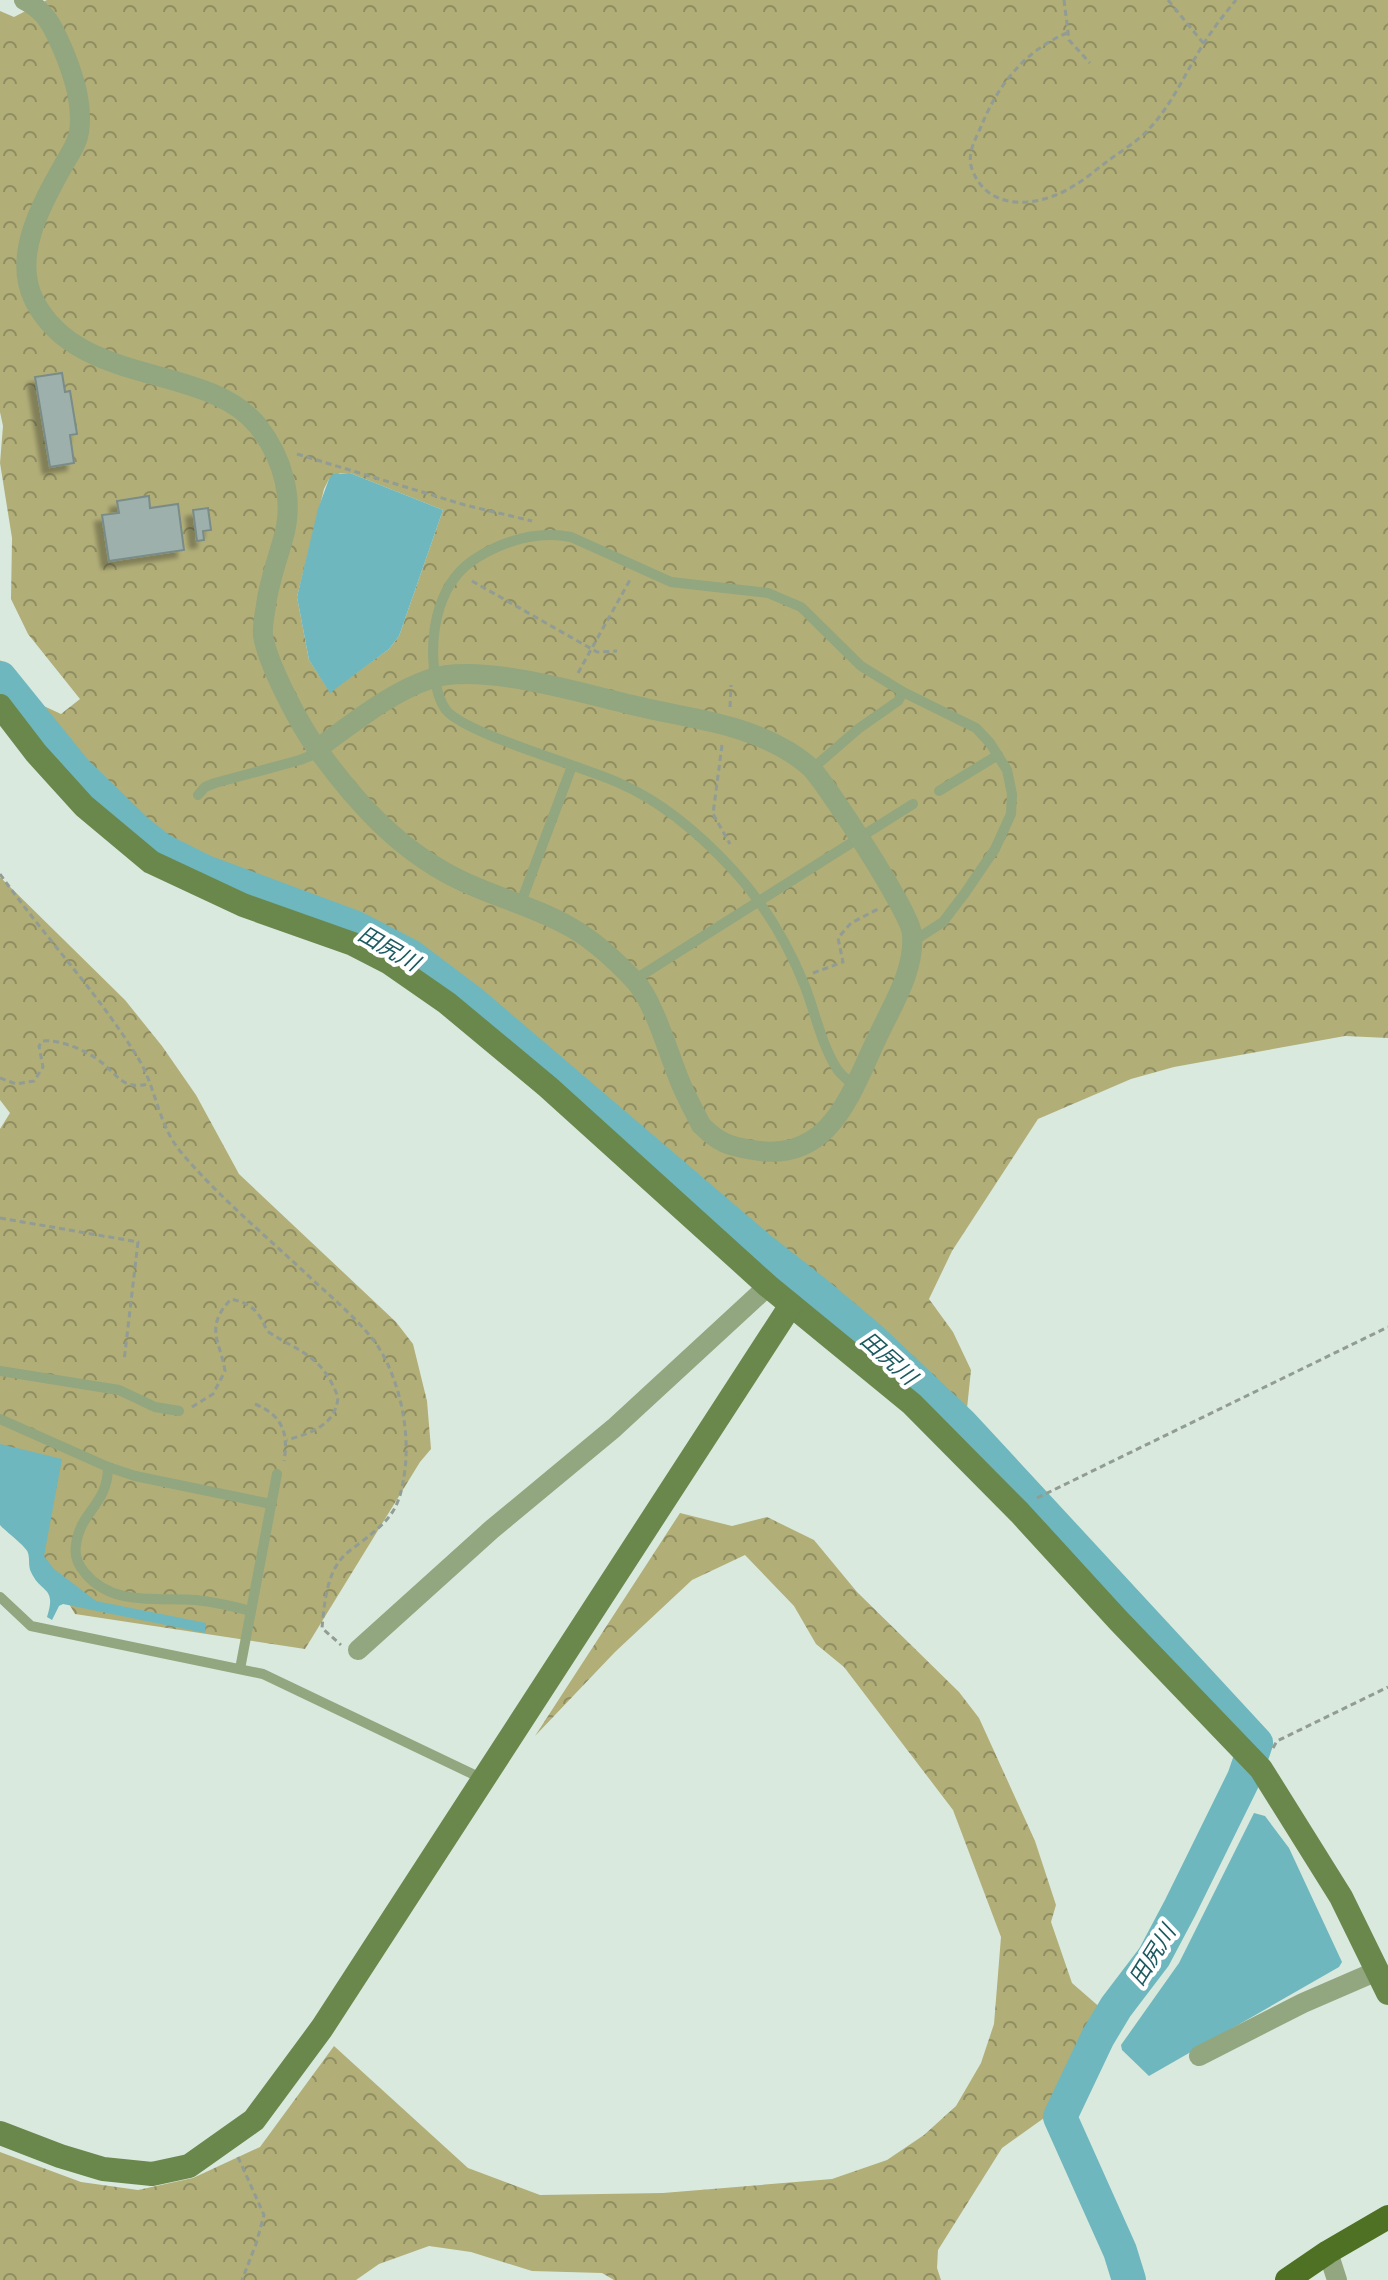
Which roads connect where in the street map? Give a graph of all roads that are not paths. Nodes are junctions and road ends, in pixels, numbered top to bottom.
1 (34, 2) edge
2 (435, 678) junction
3 (903, 692) junction
4 (0, 706) edge
5 (318, 750) junction
6 (998, 755) junction
7 (572, 766) junction
8 (812, 769) junction
9 (939, 791) dead end
10 (198, 795) dead end
11 (913, 804) dead end
12 (858, 838) junction
13 (760, 900) junction
14 (520, 905) junction
15 (912, 942) junction
16 (633, 980) junction
17 (854, 1086) junction
18 (768, 1286) junction
19 (791, 1305) junction
20 (0, 1371) edge
21 (179, 1411) road end
22 (0, 1419) edge
23 (108, 1467) junction
24 (277, 1474) road end
25 (271, 1504) junction
26 (0, 1597) edge
27 (251, 1611) junction
28 (358, 1650) road end
29 (240, 1669) junction
30 (483, 1779) junction
31 (1382, 1982) edge
32 (1199, 2056) dead end
33 (0, 2133) edge
34 (1388, 2217) edge
35 (1328, 2252) junction
36 (1287, 2280) edge
37 (1337, 2280) edge

1 - 5 street
2 - 3 lane
2 - 5 street
2 - 7 lane
2 - 8 street
3 - 6 lane
3 - 8 lane
4 - 18 street
5 - 10 lane
5 - 14 street
6 - 9 lane
6 - 15 lane
7 - 13 lane
7 - 14 lane
8 - 12 street
11 - 12 lane
12 - 13 lane
12 - 15 street
13 - 16 lane
13 - 17 lane
14 - 16 street
15 - 17 street
16 - 17 street
18 - 19 street
18 - 28 street
19 - 30 street
19 - 31 street
20 - 21 lane
22 - 23 lane
23 - 25 lane
23 - 27 lane
24 - 25 lane
25 - 27 lane
26 - 29 lane
27 - 29 lane
29 - 30 lane
30 - 33 street
31 - 32 street
34 - 35 main road
35 - 36 main road
35 - 37 street

